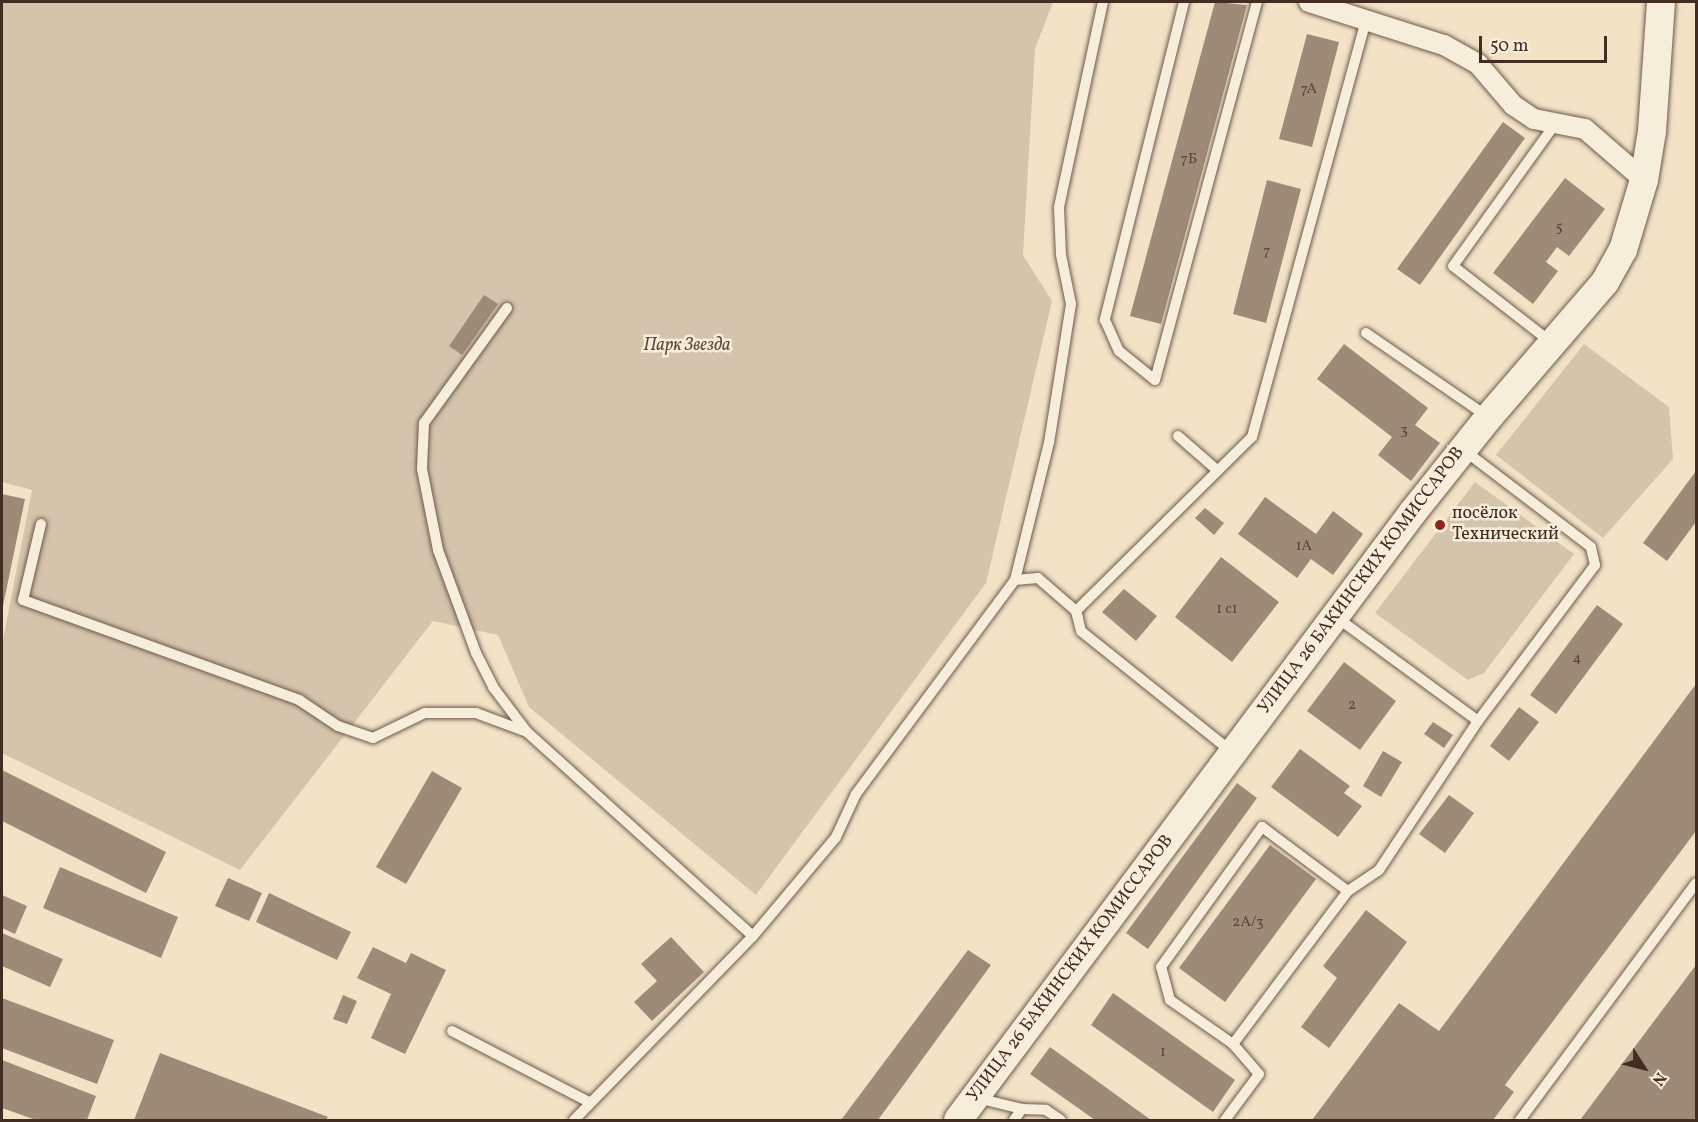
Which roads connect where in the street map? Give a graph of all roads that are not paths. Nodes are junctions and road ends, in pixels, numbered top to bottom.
1 (1103, 2) edge
2 (1184, 2) edge
3 (1257, 2) edge
4 (1309, 2) edge
5 (1661, 2) edge
6 (1366, 19) junction
7 (1555, 124) junction
8 (1644, 180) junction
9 (507, 308) dead end
10 (1366, 333) dead end
11 (1552, 343) junction
12 (1488, 418) junction
13 (1178, 436) dead end
14 (1462, 449) junction
15 (1216, 470) junction
16 (41, 524) dead end
17 (1015, 579) junction
18 (1076, 611) junction
19 (1335, 616) junction
20 (1478, 722) junction
21 (527, 732) junction
22 (1232, 753) junction
23 (1696, 883) edge
24 (1348, 891) junction
25 (753, 936) junction
26 (452, 1031) dead end
27 (1233, 1044) junction
28 (975, 1097) junction
29 (589, 1102) junction
30 (1023, 1109) junction
31 (574, 1120) edge
32 (958, 1120) edge
33 (1014, 1120) edge
34 (1061, 1120) edge
35 (1225, 1120) edge
36 (1520, 1120) edge

1 - 17 lane
2 - 3 lane
4 - 6 street
5 - 8 main road, УЛИЦА 26 БАКИНСКИХ КОМИССАРОВ
6 - 7 street
6 - 15 lane
7 - 8 street
7 - 11 lane
8 - 11 main road, УЛИЦА 26 БАКИНСКИХ КОМИССАРОВ
9 - 21 lane
10 - 12 lane
11 - 12 main road, УЛИЦА 26 БАКИНСКИХ КОМИССАРОВ
12 - 14 main road, УЛИЦА 26 БАКИНСКИХ КОМИССАРОВ
13 - 15 lane
14 - 19 main road, УЛИЦА 26 БАКИНСКИХ КОМИССАРОВ
14 - 20 lane
15 - 18 lane
16 - 21 lane
17 - 18 lane
17 - 25 lane
18 - 22 lane
19 - 20 lane
19 - 22 main road, УЛИЦА 26 БАКИНСКИХ КОМИССАРОВ
20 - 24 lane
21 - 25 lane
22 - 28 main road, УЛИЦА 26 БАКИНСКИХ КОМИССАРОВ
23 - 36 lane
24 - 27 lane
24 - 27 lane
25 - 29 lane
26 - 29 lane
27 - 35 lane
28 - 30 lane
28 - 32 main road, УЛИЦА 26 БАКИНСКИХ КОМИССАРОВ
29 - 31 lane
30 - 33 lane
30 - 34 lane

